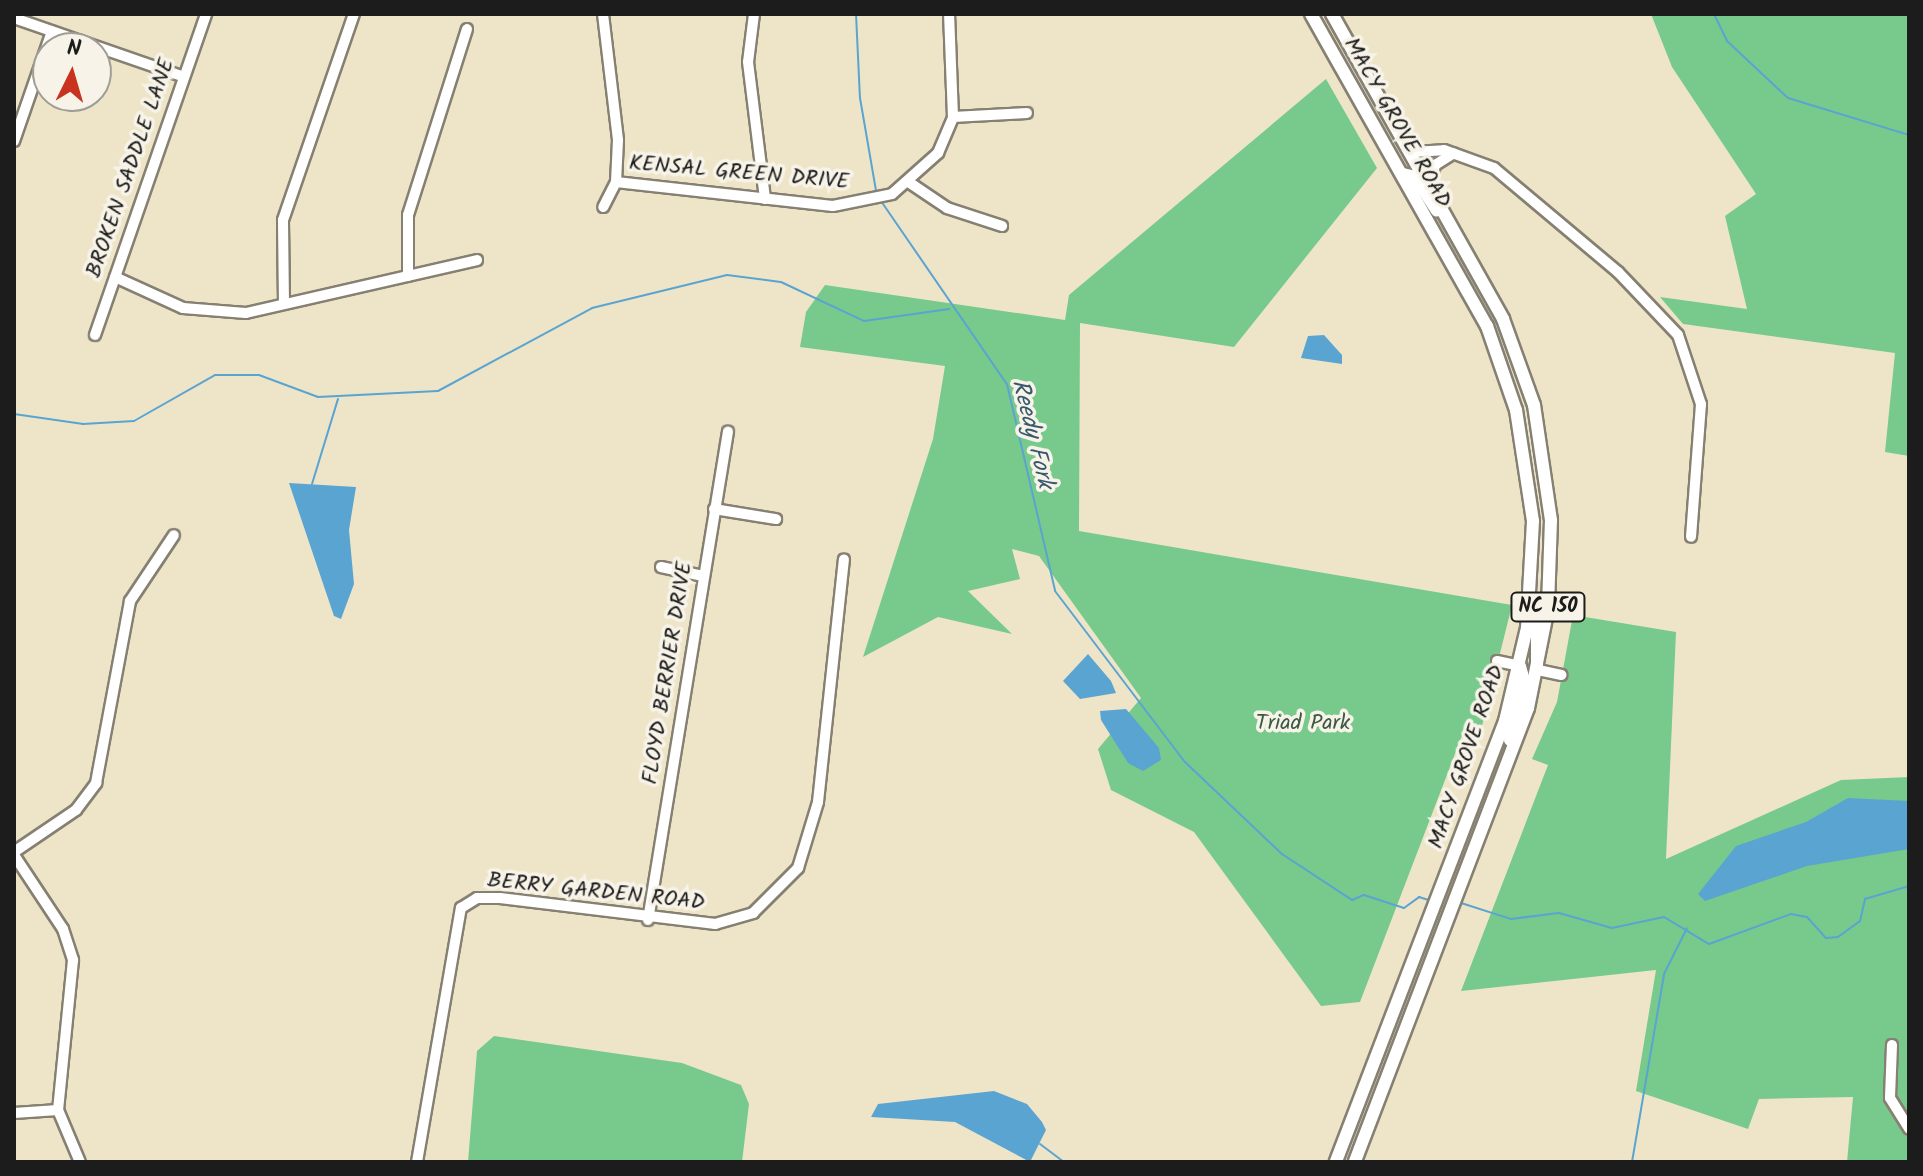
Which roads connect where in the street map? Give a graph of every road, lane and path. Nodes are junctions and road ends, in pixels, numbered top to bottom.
1 (206, 14) edge
2 (354, 14) edge
3 (603, 14) edge
4 (754, 14) edge
5 (949, 14) edge
6 (1311, 14) edge
7 (1332, 14) edge
8 (14, 18) edge
9 (467, 29) dead end
10 (52, 31) junction
11 (184, 77) junction
12 (1027, 113) dead end
13 (953, 117) junction
14 (14, 141) edge
15 (1411, 152) junction
16 (1454, 153) junction
17 (1403, 174) junction
18 (616, 182) junction
19 (910, 183) junction
20 (1430, 184) junction
21 (765, 199) junction
22 (603, 207) dead end
23 (1002, 226) dead end
24 (477, 260) dead end
25 (408, 276) junction
26 (1482, 276) junction
27 (115, 277) junction
28 (284, 304) junction
29 (95, 335) dead end
30 (728, 432) dead end
31 (714, 509) junction
32 (776, 519) dead end
33 (174, 535) dead end
34 (1691, 537) dead end
35 (1533, 543) junction
36 (844, 559) dead end
37 (661, 567) dead end
38 (703, 576) junction
39 (1497, 661) dead end
40 (1520, 666) junction
41 (1538, 670) junction
42 (1561, 675) dead end
43 (1490, 812) junction
44 (14, 853) edge
45 (648, 920) junction
46 (1892, 1045) dead end
47 (58, 1110) junction
48 (14, 1113) edge
49 (1909, 1128) edge
50 (80, 1162) edge
51 (417, 1162) edge
52 (1336, 1162) edge
53 (1355, 1162) edge

1 - 11 street, BROKEN SADDLE LANE
2 - 28 street
3 - 18 street
4 - 21 street
5 - 13 street, KENSAL GREEN DRIVE
6 - 17 main road, MACY GROVE ROAD / NC 150
7 - 15 main road, MACY GROVE ROAD / NC 150
8 - 10 street
9 - 25 street
10 - 11 street
10 - 14 street
11 - 27 street, BROKEN SADDLE LANE
12 - 13 street
13 - 19 street, KENSAL GREEN DRIVE
15 - 16 street
15 - 20 main road, MACY GROVE ROAD / NC 150
16 - 20 street
16 - 34 street
17 - 26 main road
17 - 35 main road, MACY GROVE ROAD / NC 150
18 - 21 street, KENSAL GREEN DRIVE
18 - 22 street
19 - 21 street, KENSAL GREEN DRIVE
19 - 23 street
20 - 26 main road, MACY GROVE ROAD / NC 150
24 - 25 street
25 - 28 street
26 - 41 main road, MACY GROVE ROAD / NC 150
27 - 28 street
27 - 29 street, BROKEN SADDLE LANE
30 - 31 street, FLOYD BERRIER DRIVE
31 - 32 street
31 - 38 street, FLOYD BERRIER DRIVE
33 - 44 street
35 - 40 main road, MACY GROVE ROAD / NC 150
35 - 41 main road
36 - 45 street, BERRY GARDEN ROAD
37 - 38 street
38 - 45 street, FLOYD BERRIER DRIVE
39 - 40 street
40 - 43 main road
40 - 52 main road, MACY GROVE ROAD / NC 150
41 - 42 street
41 - 43 main road, MACY GROVE ROAD / NC 150
43 - 53 main road, MACY GROVE ROAD / NC 150
44 - 47 street
45 - 51 street, BERRY GARDEN ROAD
46 - 49 street
47 - 48 street
47 - 50 street

